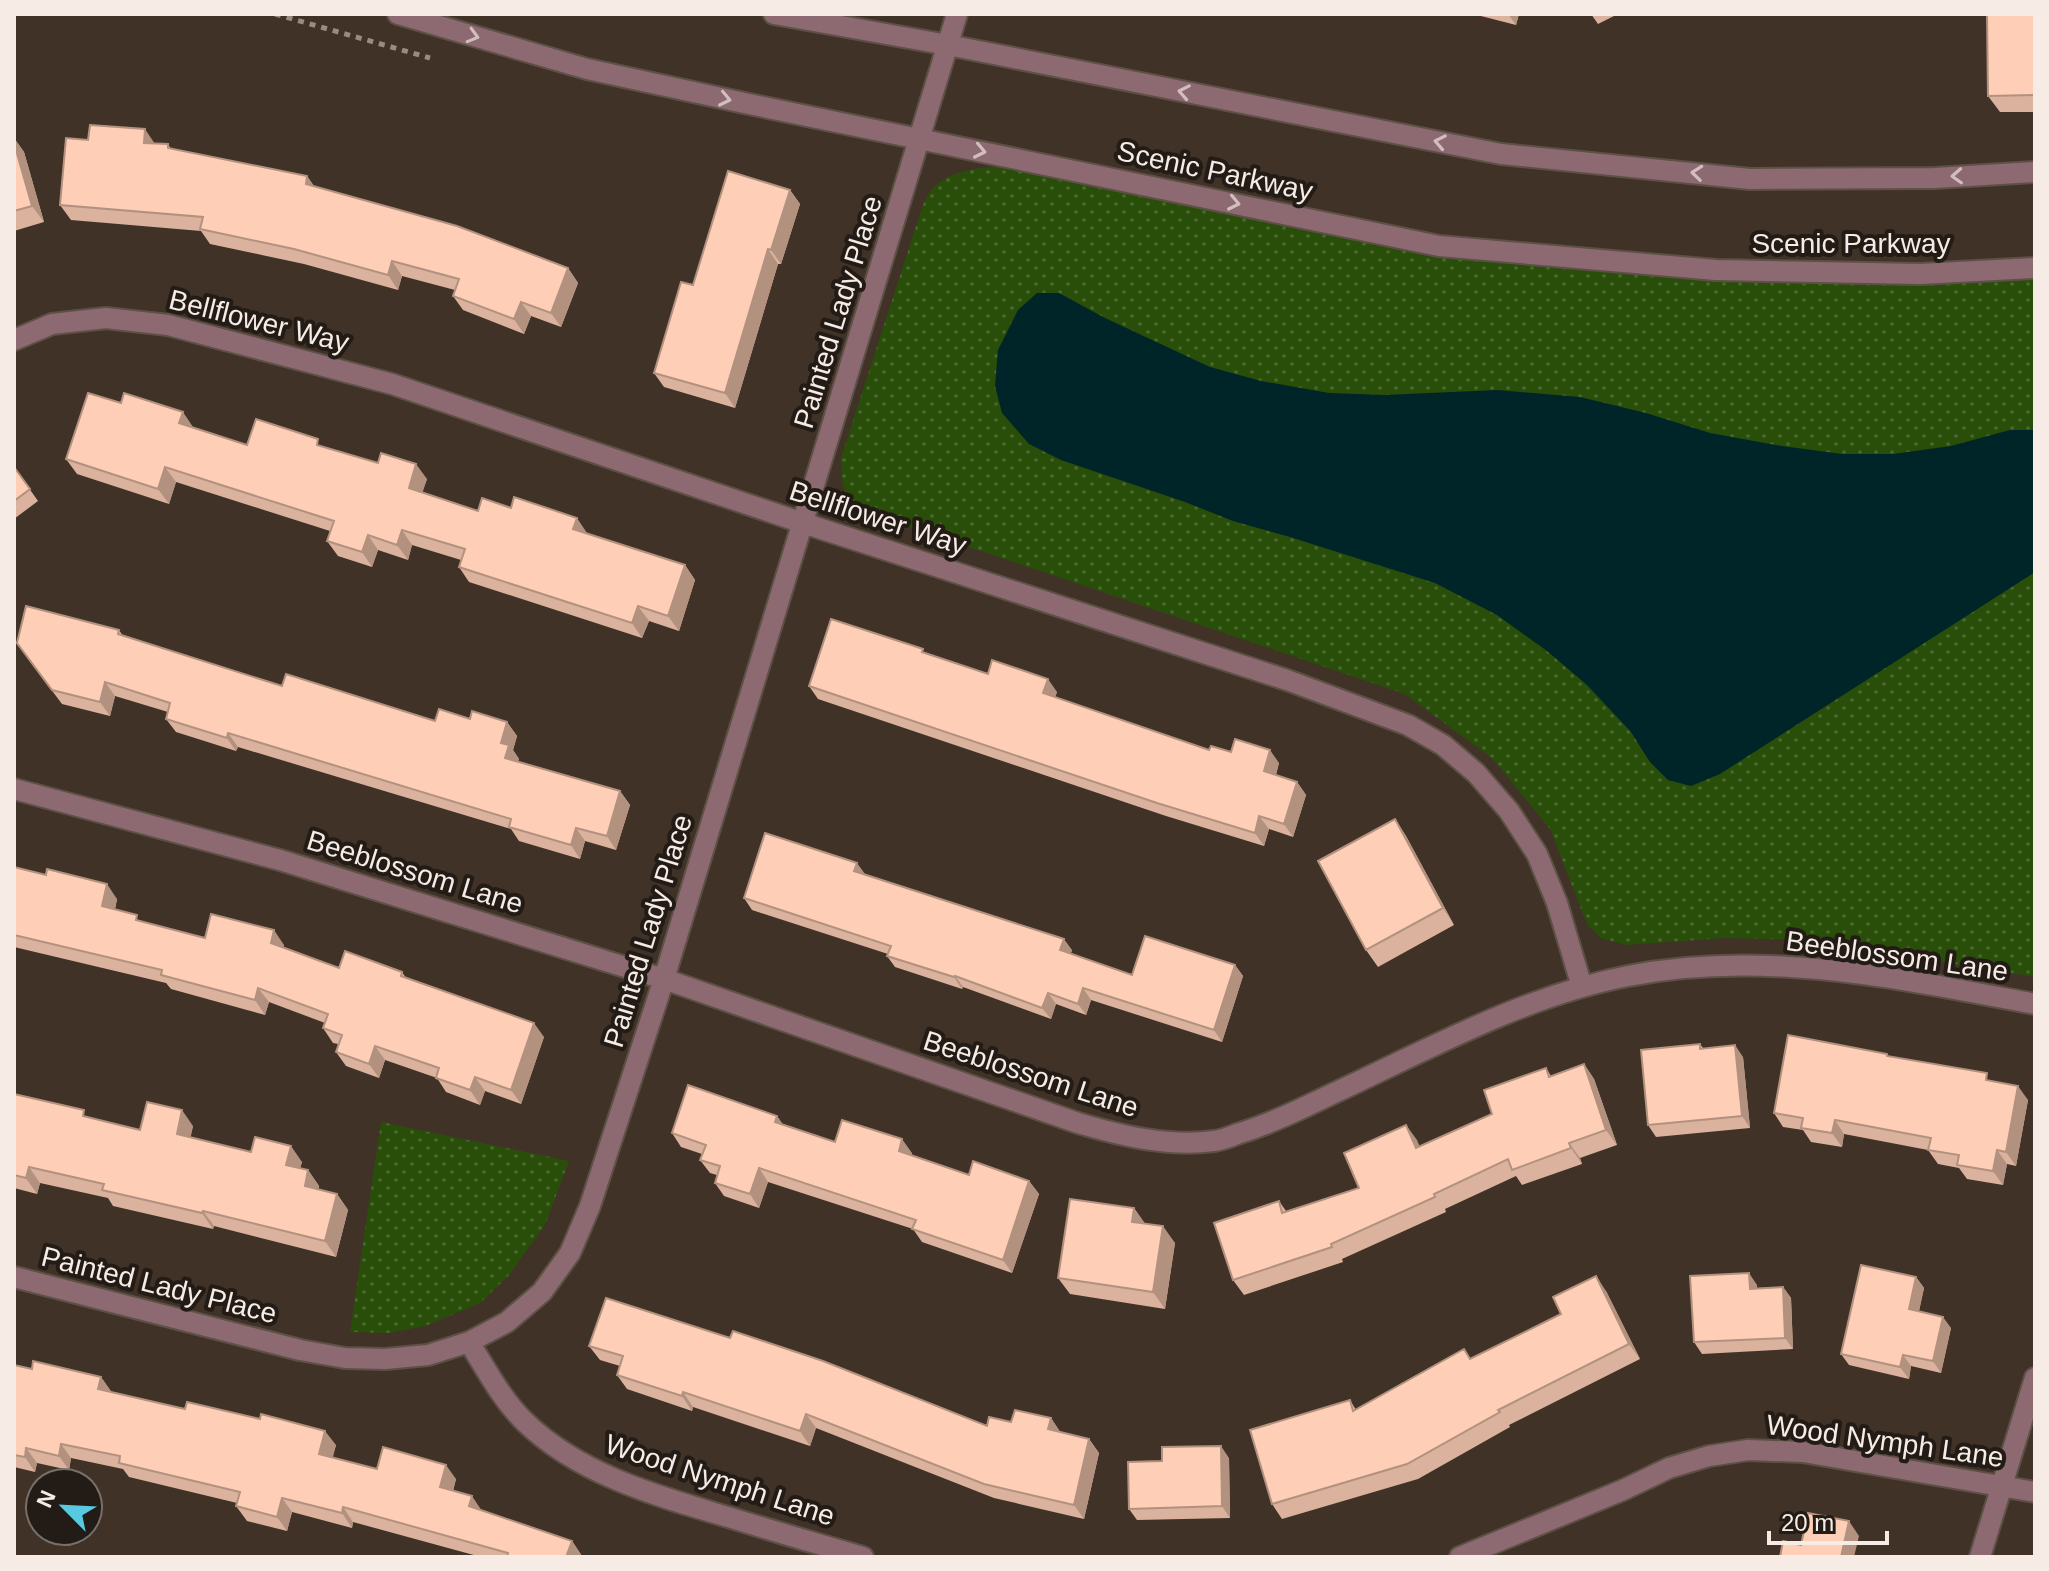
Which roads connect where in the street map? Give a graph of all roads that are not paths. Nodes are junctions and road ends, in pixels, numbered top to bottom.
1 (398, 14) edge
2 (774, 14) edge
3 (957, 14) edge
4 (948, 45) junction
5 (920, 138) junction
6 (2035, 172) edge
7 (2035, 268) edge
8 (14, 340) edge
9 (803, 523) junction
10 (14, 789) edge
11 (664, 979) junction
12 (1582, 987) junction
13 (2035, 1004) edge
14 (14, 1277) edge
15 (469, 1342) junction
16 (2035, 1378) edge
17 (2002, 1486) junction
18 (2035, 1492) edge
19 (863, 1557) edge
20 (1460, 1557) edge
21 (1980, 1557) edge

1 -> 5 street, Scenic Parkway
2 - 4 street
3 - 4 street, Painted Lady Place
4 - 5 street, Painted Lady Place
6 -> 4 street
5 -> 7 street, Scenic Parkway
5 - 9 street, Painted Lady Place
8 - 9 street, Bellflower Way
9 - 11 street, Painted Lady Place
9 - 12 street, Bellflower Way
10 - 11 street, Beeblossom Lane
11 - 12 street, Beeblossom Lane
11 - 15 street, Painted Lady Place
12 - 13 street, Beeblossom Lane
14 - 15 street, Painted Lady Place
15 - 19 street, Wood Nymph Lane
16 - 17 street
17 - 18 street, Wood Nymph Lane
17 - 20 street, Wood Nymph Lane
17 - 21 street

